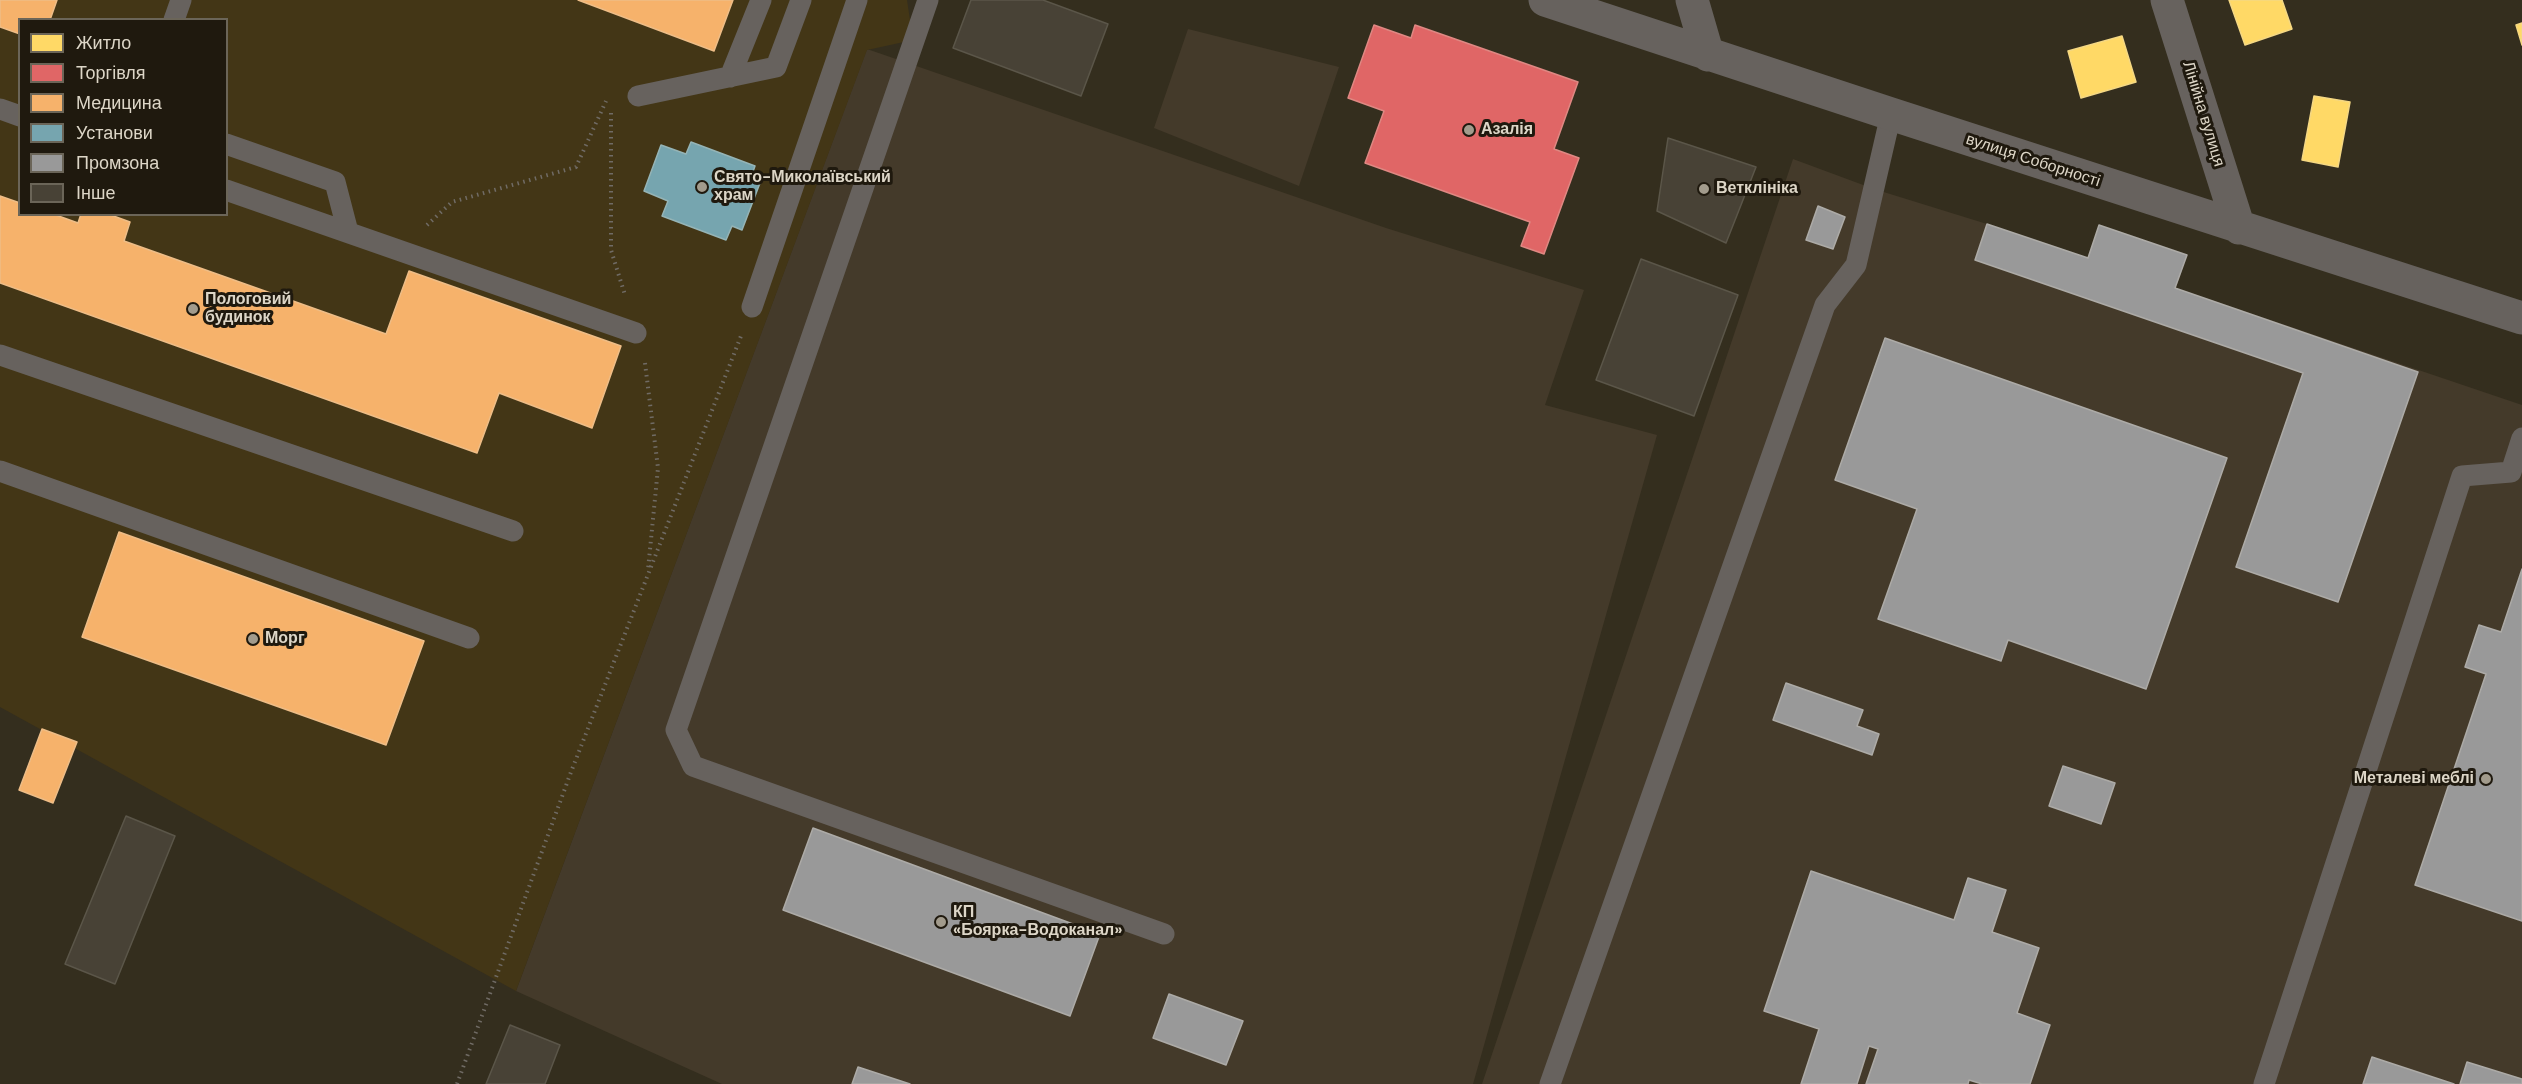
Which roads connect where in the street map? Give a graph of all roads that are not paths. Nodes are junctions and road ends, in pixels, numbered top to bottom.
1 (181, 0) edge
2 (761, 0) edge
3 (801, 0) edge
4 (857, 0) edge
5 (928, 0) edge
6 (1545, 0) edge
7 (1692, 0) edge
8 (2168, 0) edge
9 (175, 18) edge
10 (1708, 55) junction
11 (730, 77) junction
12 (638, 96) road end
13 (0, 109) edge
14 (1891, 114) junction
15 (18, 115) edge
16 (228, 145) edge
17 (228, 191) edge
18 (2239, 228) junction
19 (348, 232) junction
20 (752, 308) road end
21 (2522, 318) edge
22 (636, 333) dead end
23 (0, 355) edge
24 (2522, 438) edge
25 (0, 471) edge
26 (2516, 474) edge
27 (513, 531) dead end
28 (469, 638) dead end
29 (1164, 933) dead end
30 (1550, 1084) edge
31 (2264, 1084) edge

1 - 9 lane
2 - 11 lane
3 - 11 lane
4 - 20 lane
5 - 29 lane
6 - 10 street, вулиця Соборності
7 - 10 street
8 - 18 street, Лінійна вулиця
10 - 14 street, вулиця Соборності
11 - 12 lane
13 - 15 lane
14 - 18 street, вулиця Соборності
14 - 30 lane
16 - 19 lane
17 - 19 lane
18 - 21 street, вулиця Соборності
19 - 22 lane
23 - 27 lane
24 - 26 lane
25 - 28 lane
26 - 31 lane

